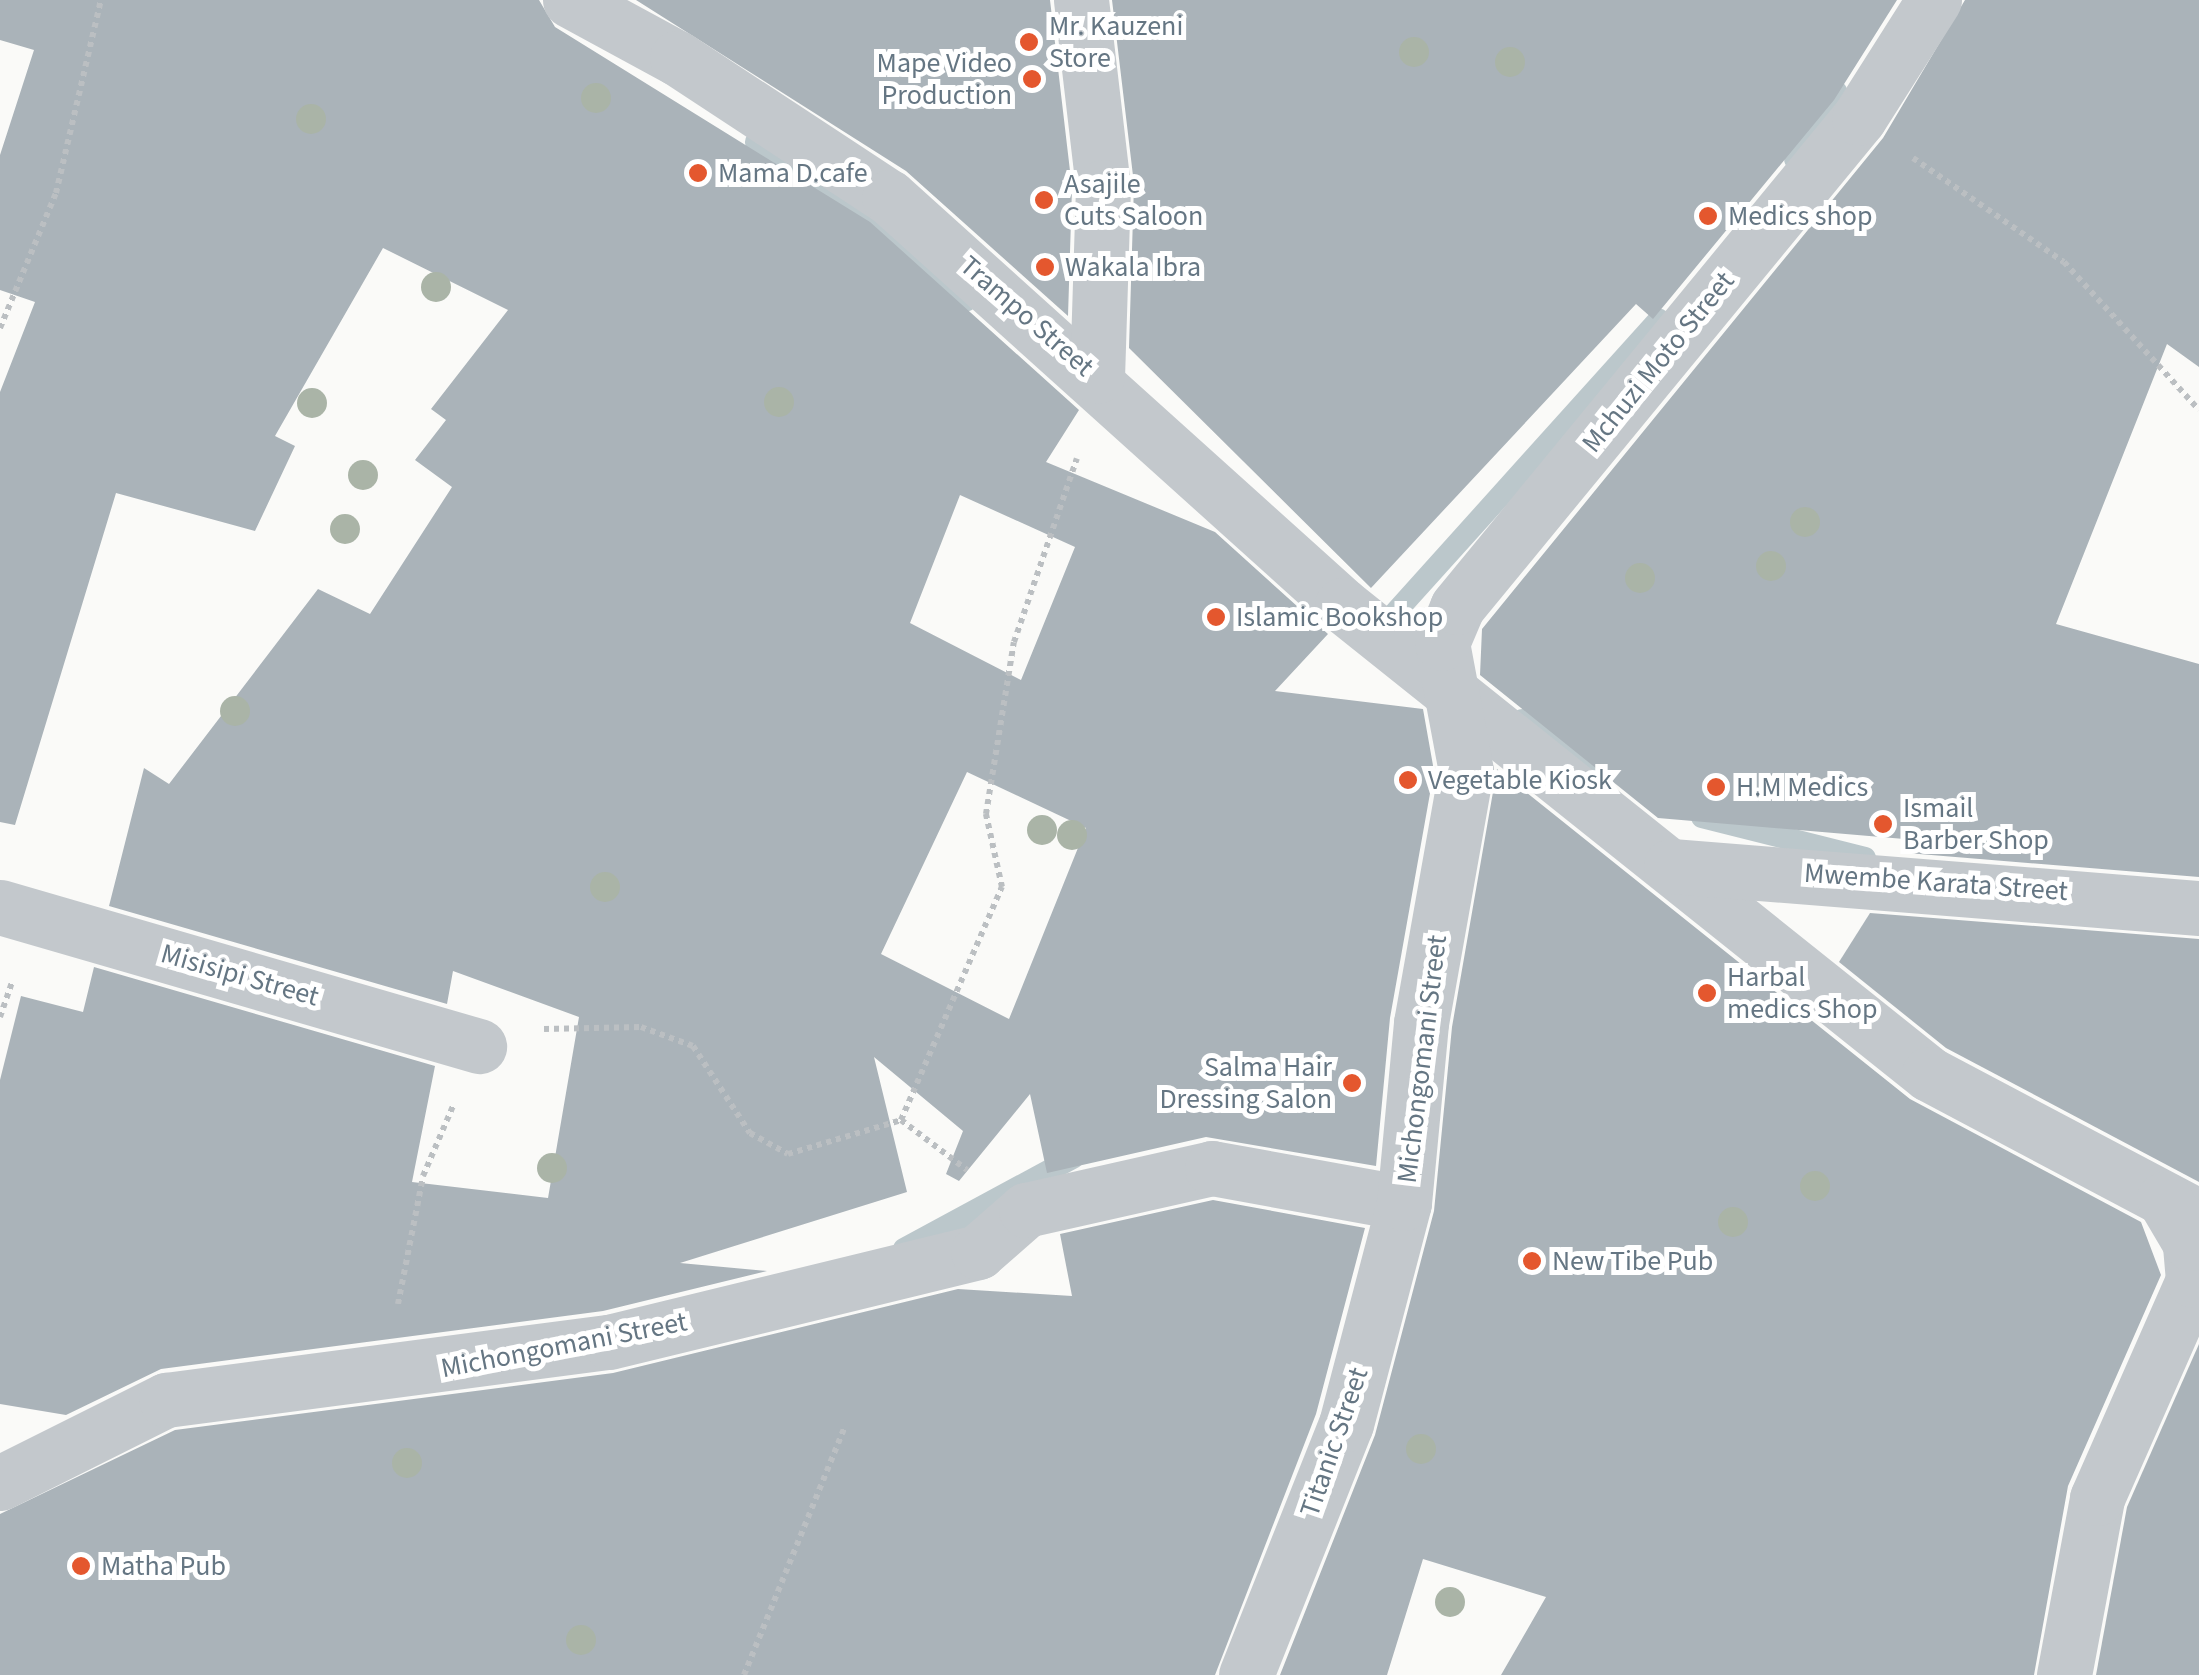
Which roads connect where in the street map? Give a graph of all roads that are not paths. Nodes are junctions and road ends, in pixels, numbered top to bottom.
1 (570, 0) edge
2 (1081, 0) edge
3 (1934, 0) edge
4 (1097, 376) junction
5 (1446, 684) junction
6 (1671, 866) junction
7 (0, 907) edge
8 (2199, 908) edge
9 (478, 1046) road end
10 (1404, 1203) junction
11 (2182, 1208) edge
12 (0, 1482) edge
13 (1246, 1675) edge
14 (2064, 1675) edge

1 - 4 street, Trampo Street
2 - 4 street
3 - 5 street, Mchuzi Moto Street
4 - 5 street, Trampo Street
5 - 6 street
5 - 10 street, Michongomani Street
6 - 8 street, Mwembe Karata Street
6 - 11 street
7 - 9 street, Misisipi Street
10 - 12 street, Michongomani Street
10 - 13 street, Titanic Street
11 - 14 street

